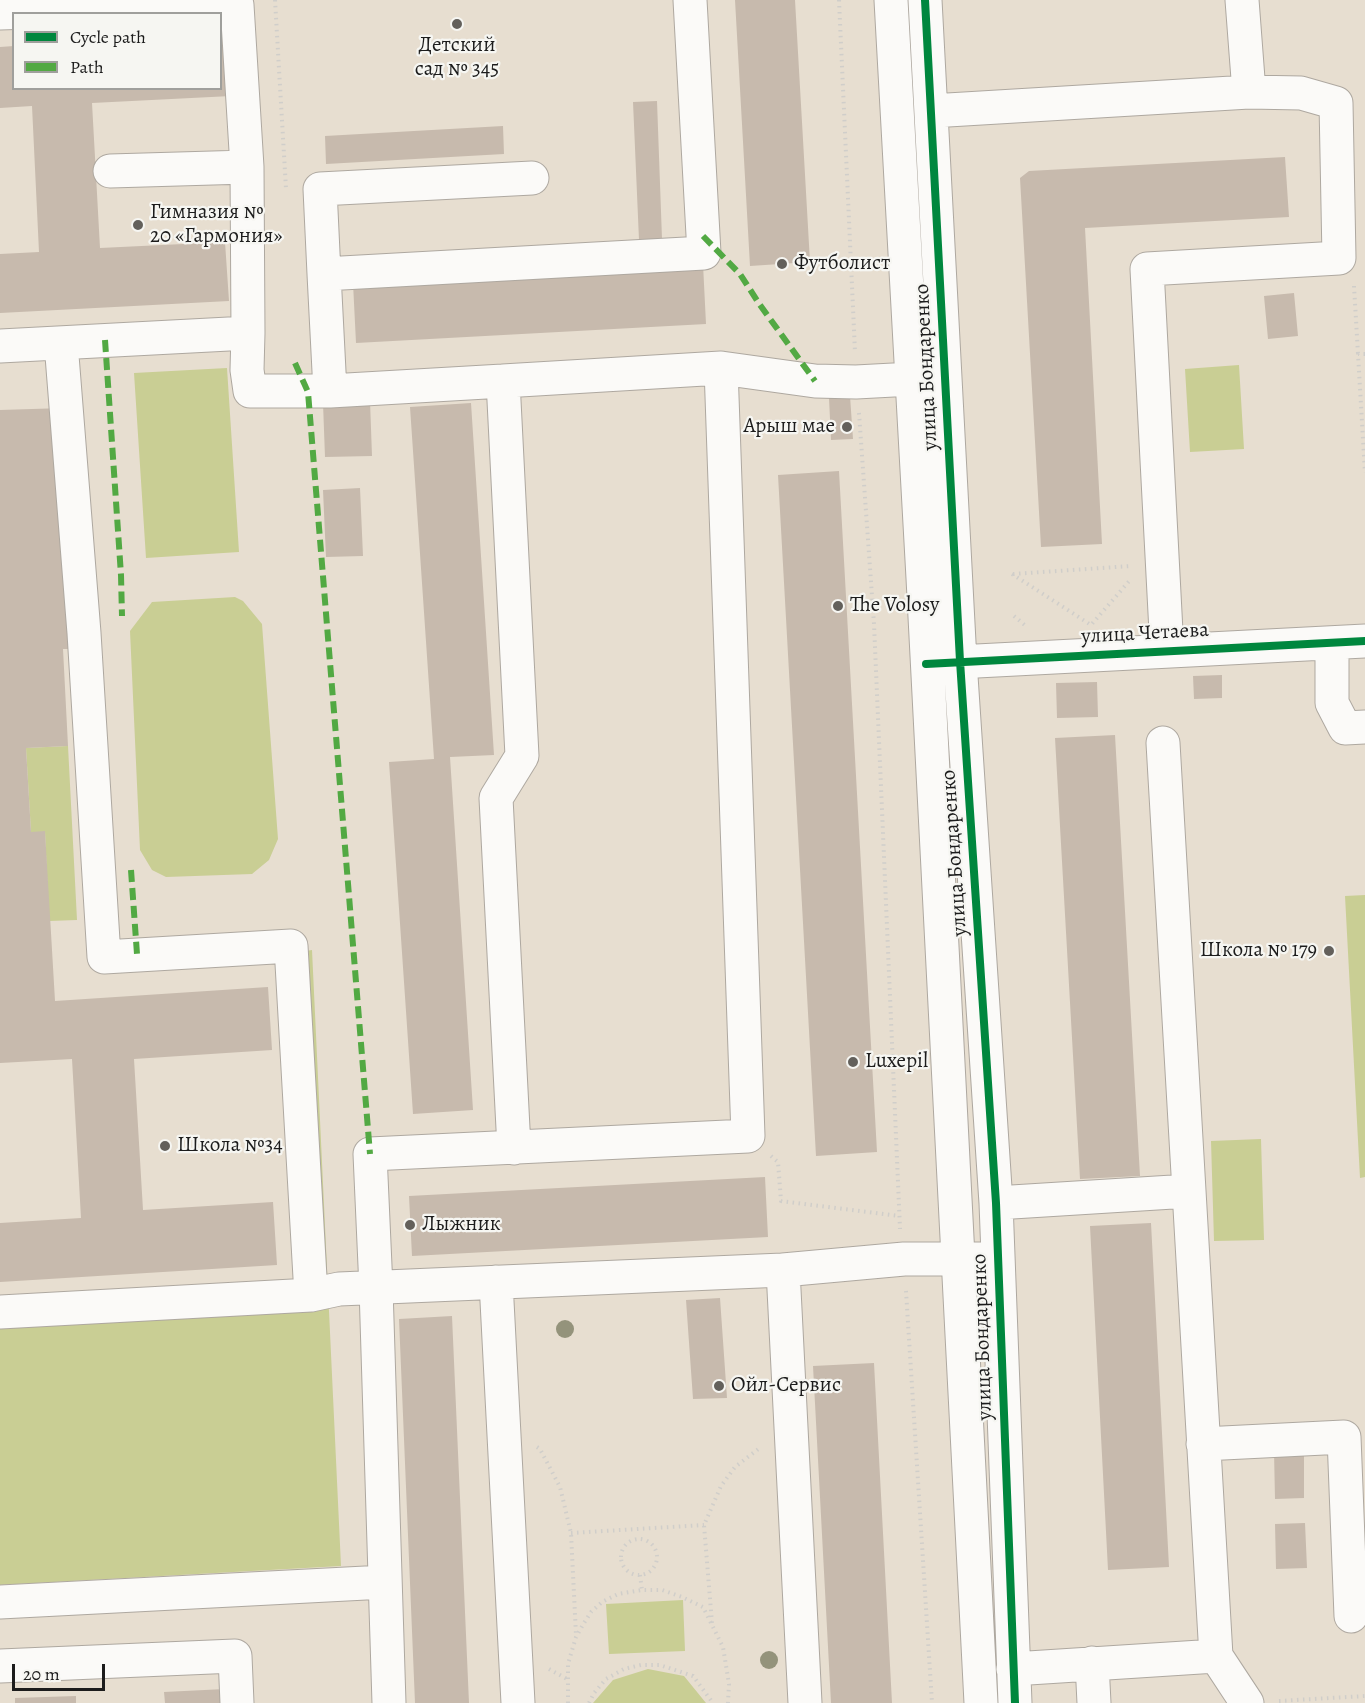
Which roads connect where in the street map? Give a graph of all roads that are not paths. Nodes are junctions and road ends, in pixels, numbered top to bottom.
1 (690, 0) edge
2 (891, 0) edge
3 (925, 0) edge
4 (1242, 0) edge
5 (30, 12) edge
6 (1249, 93) junction
7 (1351, 103) edge
8 (931, 111) junction
9 (247, 167) junction
10 (110, 171) dead end
11 (532, 178) dead end
12 (324, 274) junction
13 (248, 333) junction
14 (61, 343) junction
15 (0, 346) edge
16 (721, 368) junction
17 (910, 378) junction
18 (945, 378) junction
19 (503, 381) junction
20 (330, 391) junction
21 (1365, 641) edge
22 (1332, 643) junction
23 (1167, 651) junction
24 (960, 661) junction
25 (926, 664) junction
26 (1365, 727) edge
27 (1163, 743) dead end
28 (514, 1148) junction
29 (1189, 1191) junction
30 (996, 1203) junction
31 (998, 1258) junction
32 (958, 1260) junction
33 (783, 1270) junction
34 (496, 1282) junction
35 (376, 1288) junction
36 (311, 1295) junction
37 (0, 1312) edge
38 (1203, 1444) junction
39 (384, 1582) junction
40 (0, 1602) edge
41 (1351, 1616) dead end
42 (1216, 1656) junction
43 (1092, 1663) junction
44 (0, 1666) edge
45 (1013, 1669) junction
46 (1259, 1702) edge
47 (237, 1703) edge
48 (389, 1703) edge
49 (518, 1703) edge
50 (805, 1703) edge
51 (981, 1703) edge
52 (1015, 1703) edge
53 (1094, 1703) edge

1 - 12 street
2 - 17 street, улица Бондаренко
3 - 8 street, улица Бондаренко
4 - 6 street
5 - 9 street
6 - 7 street
6 - 8 street
7 - 23 street
8 - 18 street, улица Бондаренко
9 - 10 street
9 - 13 street
11 - 12 street
12 - 20 street
13 - 14 street
13 - 20 street
14 - 15 street
14 - 36 street
16 - 17 street
16 - 19 street
16 - 28 street
17 - 18 street
17 - 25 street, улица Бондаренко
18 - 24 street, улица Бондаренко
19 - 20 street
19 - 28 street
21 - 22 street, улица Четаева
22 - 23 street, улица Четаева
22 - 26 street
23 - 24 street, улица Четаева
24 - 25 street, улица Четаева
24 - 30 street, улица Бондаренко
25 - 32 street, улица Бондаренко
27 - 29 street
28 - 35 street
29 - 30 street
29 - 38 street
30 - 31 street, улица Бондаренко
31 - 32 street
31 - 45 street, улица Бондаренко
32 - 33 street
32 - 51 street, улица Бондаренко
33 - 34 street
33 - 50 street
34 - 35 street
34 - 49 street
35 - 36 street
35 - 39 street
36 - 37 street
38 - 41 street
38 - 42 street
39 - 40 street
39 - 48 street
42 - 43 street
42 - 46 street
43 - 45 street
43 - 53 street
44 - 47 street
45 - 52 street, улица Бондаренко

